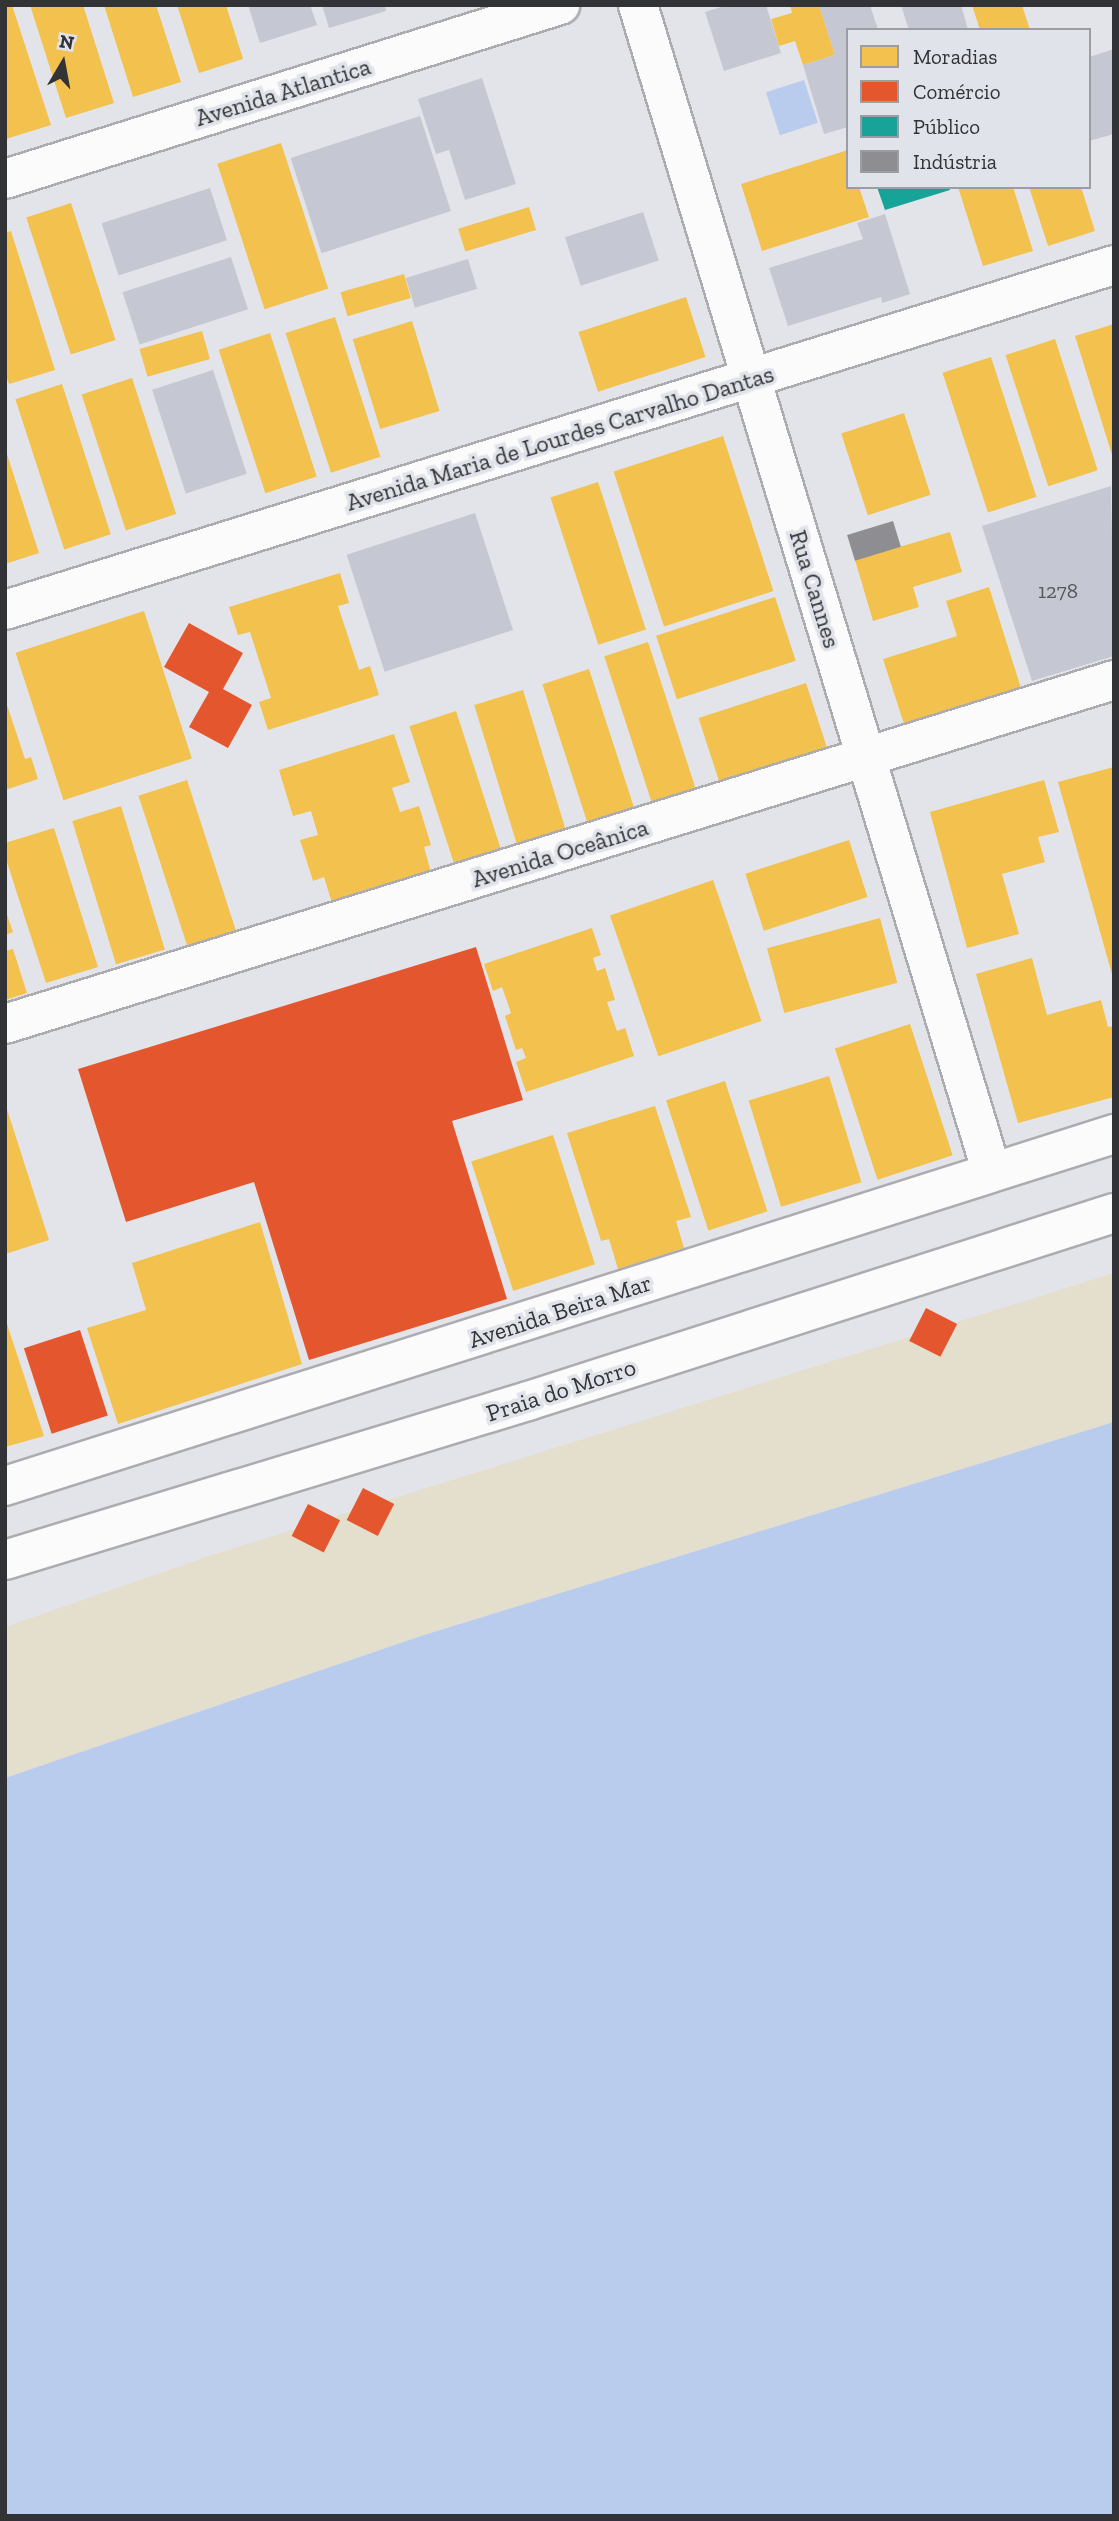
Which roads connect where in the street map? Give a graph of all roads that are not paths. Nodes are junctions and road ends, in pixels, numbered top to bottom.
1 (560, 5) edge
2 (638, 5) edge
3 (5, 179) edge
4 (1114, 265) edge
5 (752, 378) junction
6 (5, 610) edge
7 (1114, 680) edge
8 (866, 759) junction
9 (5, 1024) edge
10 (1114, 1134) edge
11 (992, 1173) junction
12 (1114, 1213) edge
13 (5, 1486) edge
14 (5, 1560) edge

1 - 3 street, Avenida Atlantica
2 - 5 street, Rua Cannes
4 - 5 street, Avenida Maria de Lourdes Carvalho Dantas
5 - 6 street, Avenida Maria de Lourdes Carvalho Dantas
5 - 8 street, Rua Cannes
7 - 8 street, Avenida Oceânica
8 - 9 street, Avenida Oceânica
8 - 11 street, Rua Cannes
10 - 11 street, Avenida Beira Mar
11 - 13 street, Avenida Beira Mar
12 - 14 street, Praia do Morro

